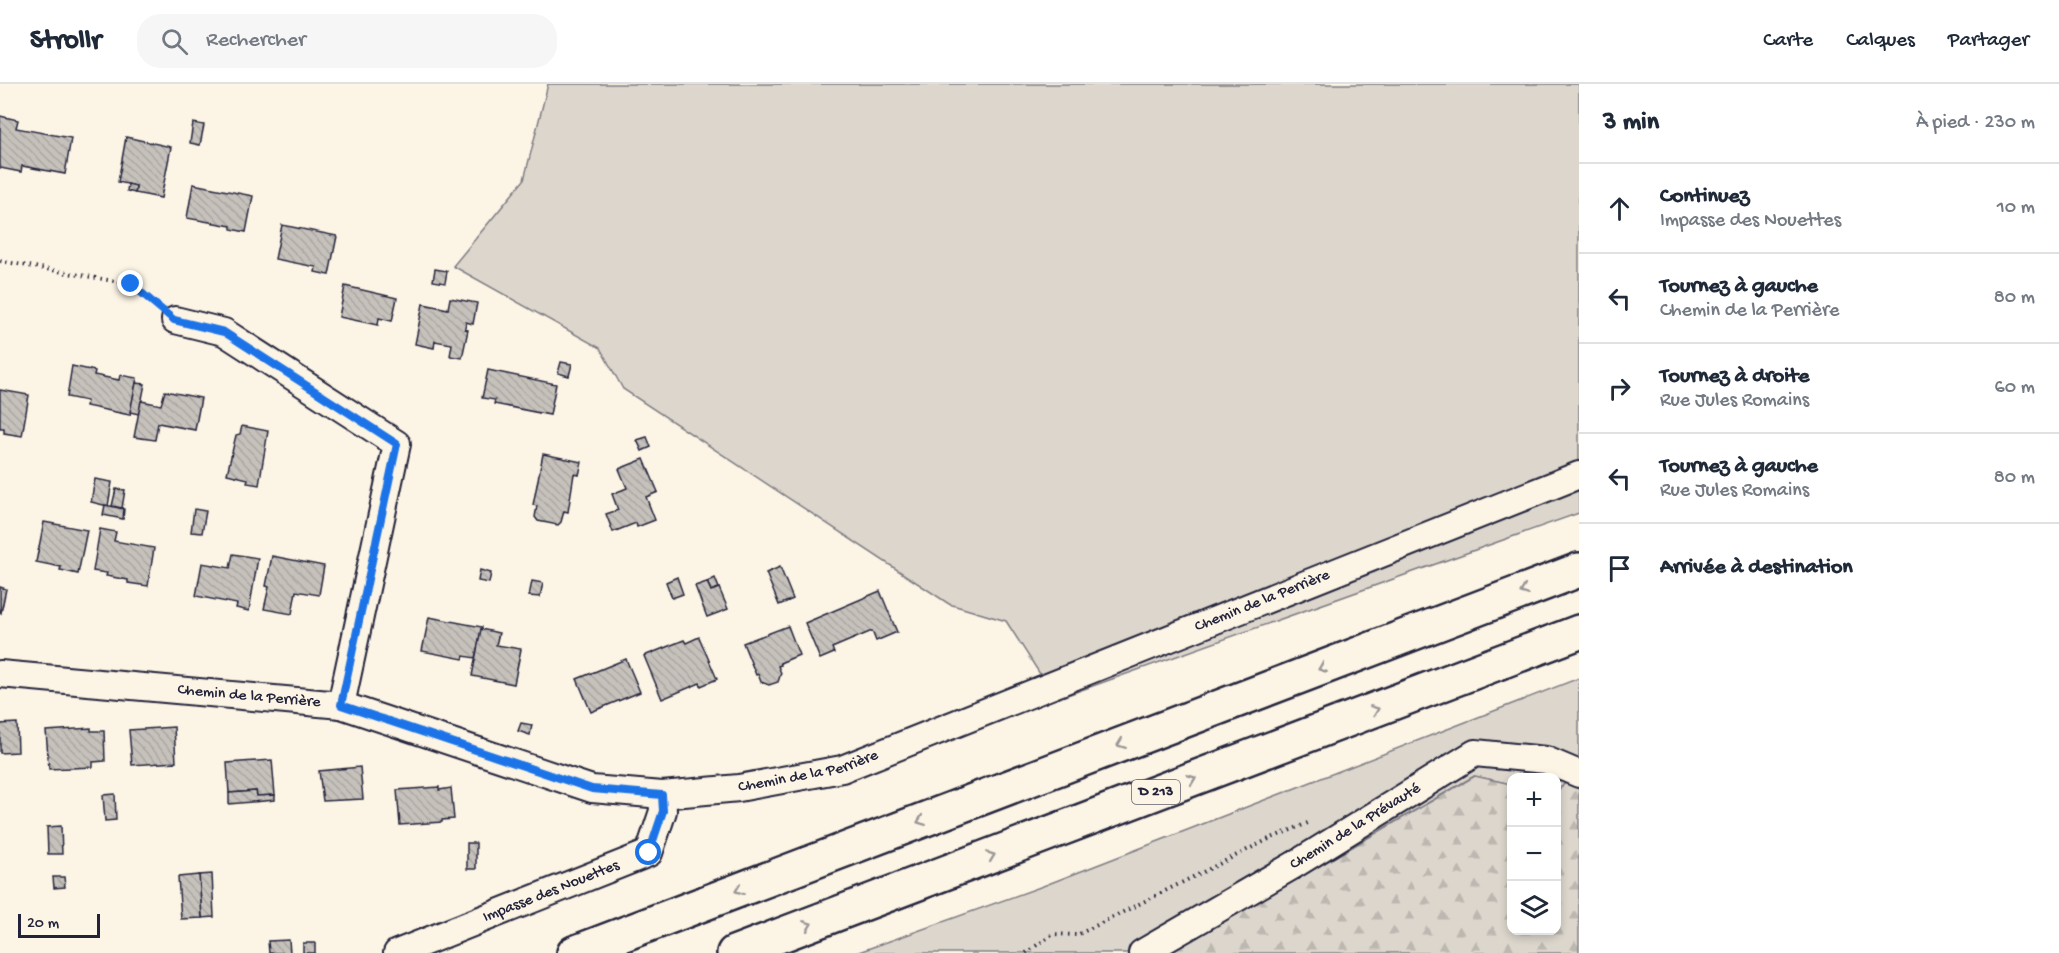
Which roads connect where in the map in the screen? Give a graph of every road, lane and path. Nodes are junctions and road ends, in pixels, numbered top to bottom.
1 (0, 261) edge
2 (174, 320) joint
3 (1579, 475) edge
4 (1579, 570) edge
5 (1579, 632) edge
6 (0, 674) edge
7 (341, 705) junction
8 (1579, 774) edge
9 (662, 795) junction
10 (1313, 821) dead end
11 (397, 953) edge
12 (574, 953) edge
13 (734, 953) edge
14 (1026, 953) edge
15 (1142, 953) edge

1 - 2 path
2 - 7 street
3 - 9 street, Chemin de la Perrière
4 -> 12 highway
13 -> 5 highway, D 213
6 - 7 street, Chemin de la Perrière
7 - 9 street, Chemin de la Perrière
8 - 15 street, Chemin de la Prévauté
9 - 11 street, Impasse des Nouettes
10 - 14 path

